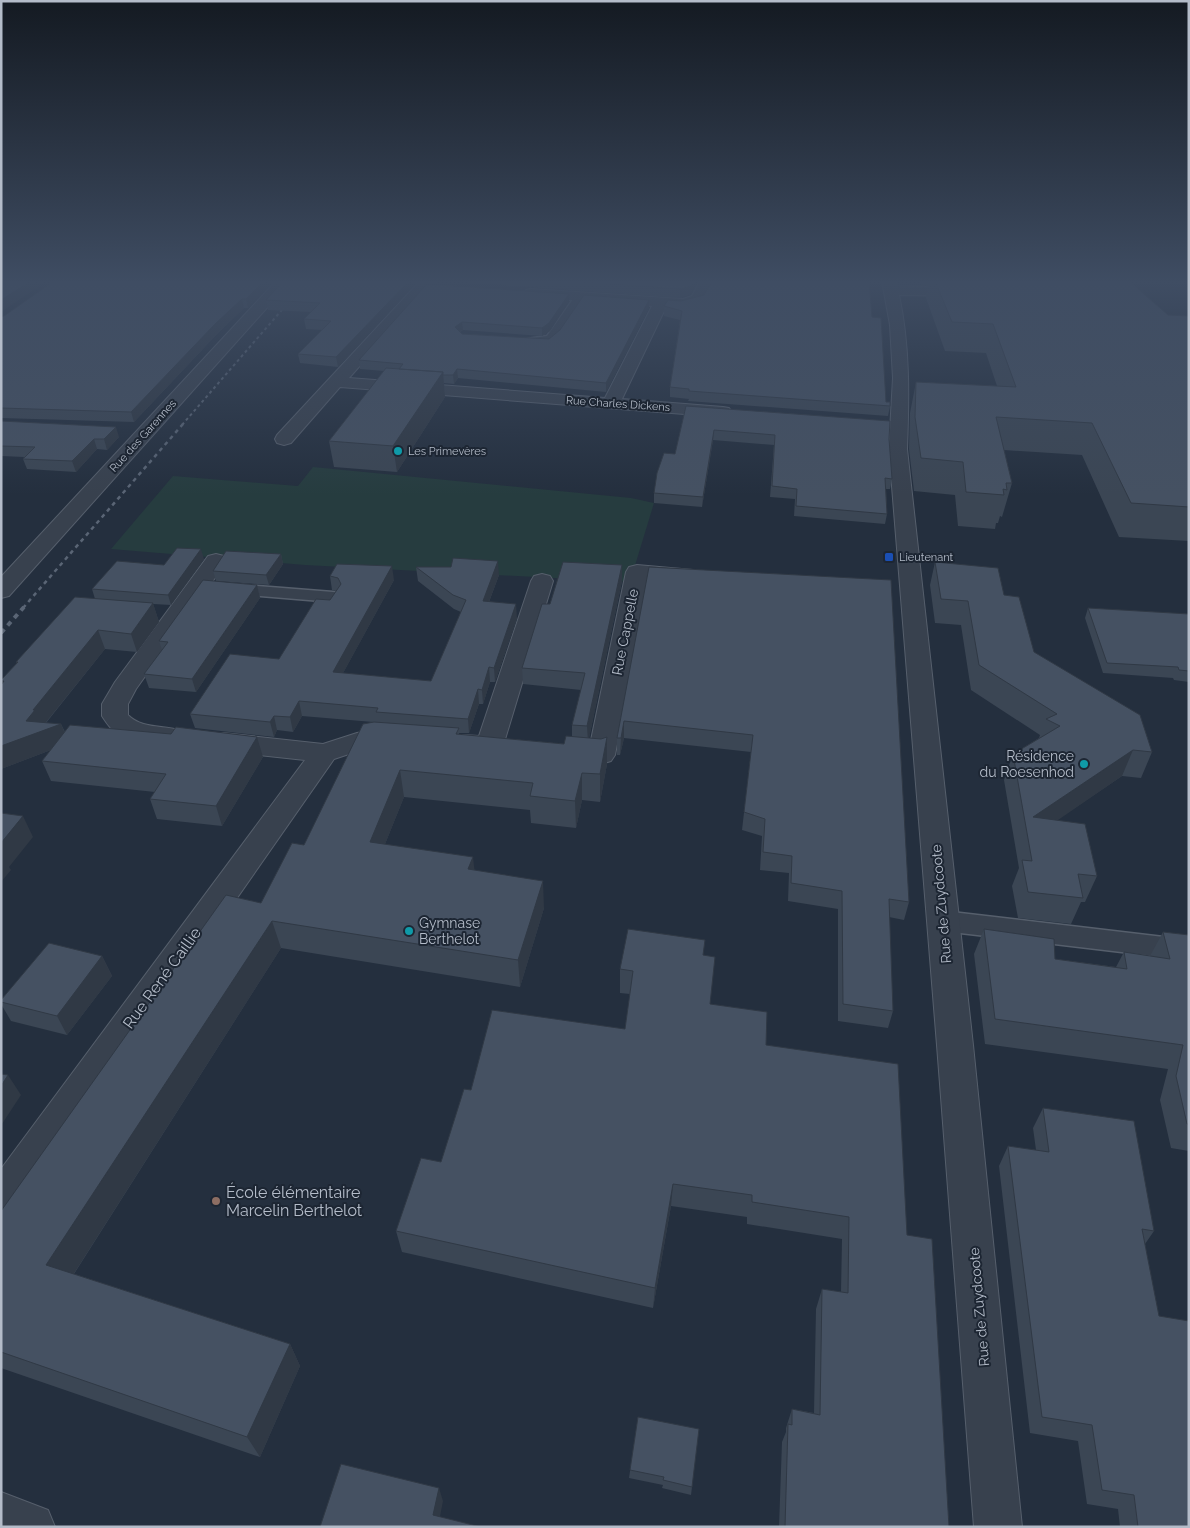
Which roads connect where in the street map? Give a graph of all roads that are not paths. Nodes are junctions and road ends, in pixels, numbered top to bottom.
1 (215, 352) edge
2 (363, 352) edge
3 (636, 352) edge
4 (900, 352) edge
5 (336, 382) junction
6 (611, 403) junction
7 (738, 413) edge
8 (284, 439) dead end
9 (216, 561) dead end
10 (708, 576) edge
11 (542, 580) dead end
12 (198, 586) junction
13 (1, 591) edge
14 (326, 608) edge
15 (150, 612) edge
16 (178, 614) junction
17 (415, 740) edge
18 (443, 742) edge
19 (489, 746) junction
20 (517, 748) edge
21 (555, 751) edge
22 (324, 753) junction
23 (943, 921) junction
24 (1189, 950) edge
25 (1, 1202) edge
26 (1, 1516) edge
27 (31, 1527) edge
28 (998, 1527) edge

1 - 13 street, Rue des Garennes
2 - 5 street
3 - 6 street
4 - 23 street, Rue de Zuydcoote
5 - 6 street, Rue Charles Dickens
5 - 8 street
6 - 7 street, Rue Charles Dickens
9 - 12 street
10 - 21 street, Rue Cappelle
11 - 19 street
12 - 14 lane
12 - 16 street
15 - 16 street
16 - 22 street
17 - 22 street
18 - 19 street
19 - 20 street
22 - 25 street, Rue René Caillie
23 - 24 lane
23 - 28 street, Rue de Zuydcoote
26 - 27 street

